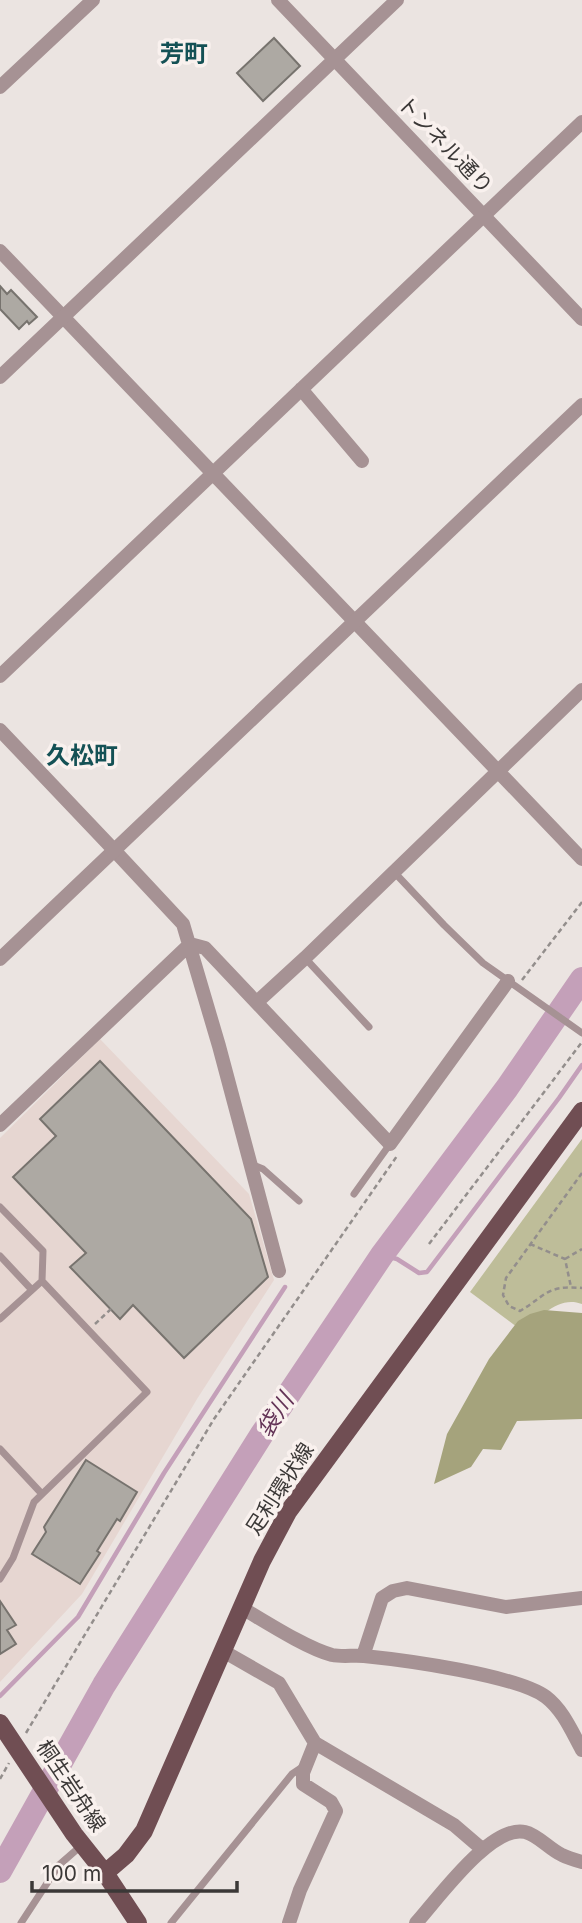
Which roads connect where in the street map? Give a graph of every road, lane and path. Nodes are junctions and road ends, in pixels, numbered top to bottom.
1 (93, 0) edge
2 (278, 0) edge
3 (397, 0) edge
4 (335, 60) junction
5 (0, 87) edge
6 (582, 122) edge
7 (483, 216) junction
8 (0, 251) edge
9 (63, 317) junction
10 (582, 319) edge
11 (0, 377) edge
12 (301, 388) junction
13 (582, 405) edge
14 (362, 461) dead end
15 (212, 473) junction
16 (355, 621) junction
17 (0, 676) edge
18 (582, 690) edge
19 (0, 730) edge
20 (498, 771) junction
21 (113, 849) junction
22 (582, 859) edge
23 (393, 871) junction
24 (582, 902) edge
25 (190, 944) junction
26 (305, 958) junction
27 (0, 959) edge
28 (517, 983) junction
29 (257, 1002) junction
30 (369, 1027) dead end
31 (582, 1033) edge
32 (582, 1042) edge
33 (582, 1111) edge
34 (0, 1125) edge
35 (396, 1146) junction
36 (251, 1164) junction
37 (582, 1173) edge
38 (354, 1195) dead end
39 (299, 1202) dead end
40 (0, 1207) edge
41 (429, 1244) dead end
42 (530, 1244) junction
43 (582, 1249) edge
44 (0, 1256) edge
45 (565, 1259) junction
46 (279, 1271) dead end
47 (42, 1281) junction
48 (570, 1287) junction
49 (582, 1289) edge
50 (32, 1290) junction
51 (111, 1309) dead end
52 (0, 1319) edge
53 (88, 1330) junction
54 (0, 1449) edge
55 (41, 1494) junction
56 (0, 1579) edge
57 (582, 1598) edge
58 (242, 1608) junction
59 (223, 1651) junction
60 (363, 1656) junction
61 (0, 1723) edge
62 (27, 1731) dead end
63 (316, 1743) junction
64 (582, 1750) edge
65 (306, 1765) junction
66 (78, 1839) junction
67 (482, 1849) junction
68 (582, 1862) edge
69 (105, 1873) junction
70 (21, 1923) edge
71 (138, 1923) edge
72 (171, 1923) edge
73 (289, 1923) edge
74 (416, 1923) edge

1 - 5 street
2 - 4 street, トンネル通り
3 - 4 street
4 - 7 street, トンネル通り
4 - 9 street
6 - 7 street
7 - 10 street, トンネル通り
7 - 12 street
8 - 9 street
9 - 11 street
9 - 15 street
12 - 14 street
12 - 15 street
13 - 16 street
15 - 16 street
15 - 17 street
16 - 20 street
16 - 21 street
18 - 20 street
19 - 21 street
20 - 22 street
20 - 23 street
21 - 25 street
21 - 27 street
23 - 26 street
23 - 28 lane
24 - 28 path
25 - 29 street
25 - 34 street
25 - 36 street
26 - 29 street
26 - 30 lane
28 - 31 lane
28 - 35 street
29 - 35 street
32 - 41 path
33 - 58 main road, 足利環状線
35 - 38 lane
35 - 62 path
36 - 39 lane
36 - 46 street
37 - 42 path
40 - 47 lane
42 - 45 path
42 - 48 path
43 - 45 path
44 - 50 lane
45 - 48 path
47 - 50 lane
47 - 53 lane
48 - 49 path
50 - 52 lane
51 - 53 path
53 - 55 lane
54 - 55 lane
55 - 56 lane
57 - 60 street
58 - 59 main road, 足利環状線
58 - 60 street
59 - 63 street
59 - 69 main road, 足利環状線
60 - 64 street
61 - 66 main road, 桐生岩舟線
63 - 65 street
63 - 67 street
65 - 72 lane
65 - 73 street
66 - 69 main road, 桐生岩舟線
66 - 70 lane
67 - 68 street
67 - 74 street
69 - 71 main road

